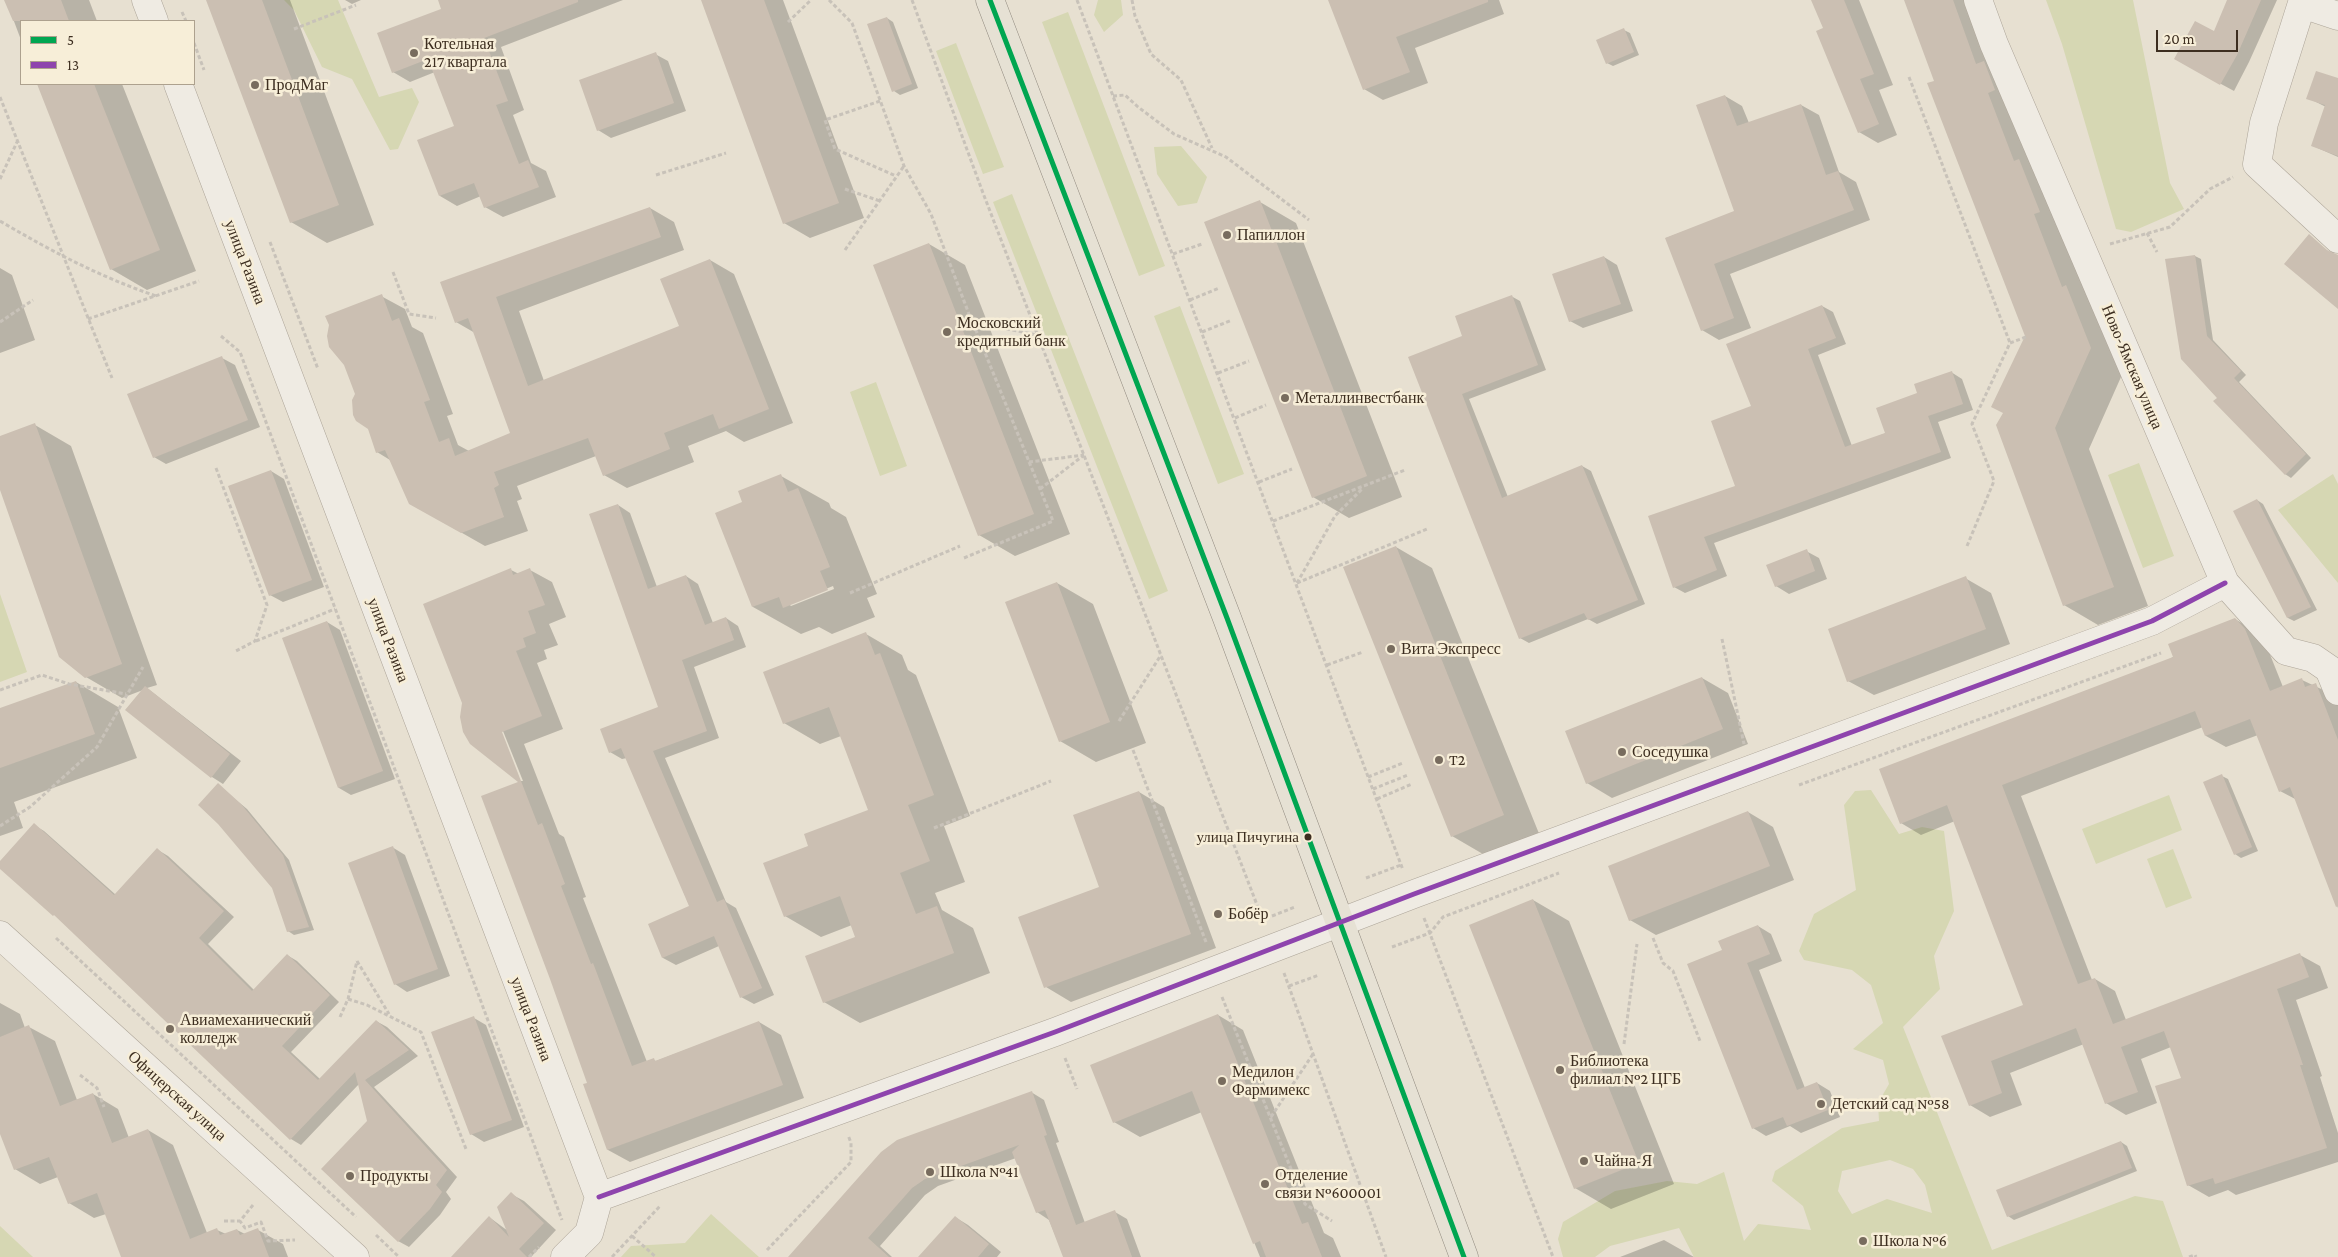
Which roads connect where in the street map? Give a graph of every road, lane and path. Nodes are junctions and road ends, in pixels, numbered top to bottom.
1 (146, 0) edge
2 (811, 0) edge
3 (829, 0) edge
4 (912, 0) edge
5 (990, 0) edge
6 (1077, 0) edge
7 (1132, 0) edge
8 (1978, 0) edge
9 (2302, 2) edge
10 (356, 5) dead end
11 (2338, 16) edge
12 (154, 20) edge
13 (788, 22) dead end
14 (294, 29) dead end
15 (1909, 77) dead end
16 (178, 85) edge
17 (1113, 96) junction
18 (0, 97) edge
19 (880, 101) junction
20 (18, 141) junction
21 (1212, 149) junction
22 (726, 153) dead end
23 (2257, 164) junction
24 (904, 166) junction
25 (656, 175) dead end
26 (896, 176) junction
27 (0, 179) edge
28 (845, 190) dead end
29 (880, 201) junction
30 (1309, 220) dead end
31 (0, 221) edge
32 (2147, 233) junction
33 (2338, 239) edge
34 (1202, 244) dead end
35 (844, 250) dead end
36 (2082, 251) junction
37 (2157, 252) dead end
38 (1173, 254) junction
39 (64, 258) junction
40 (393, 272) dead end
41 (199, 281) dead end
42 (1219, 288) dead end
43 (156, 296) junction
44 (33, 300) dead end
45 (1190, 300) junction
46 (436, 318) dead end
47 (88, 320) junction
48 (1232, 320) dead end
49 (0, 322) edge
50 (972, 322) junction
51 (1202, 332) junction
52 (1038, 335) junction
53 (221, 336) dead end
54 (2026, 337) dead end
55 (2010, 344) junction
56 (1249, 361) dead end
57 (1218, 373) junction
58 (112, 378) dead end
59 (1266, 405) dead end
60 (1235, 418) junction
61 (1084, 455) junction
62 (1029, 462) junction
63 (216, 468) dead end
64 (1292, 469) dead end
65 (1405, 470) dead end
66 (1259, 482) junction
67 (1365, 486) junction
68 (1040, 489) junction
69 (1273, 521) junction
70 (1427, 529) dead end
71 (960, 546) dead end
72 (1967, 546) dead end
73 (964, 558) dead end
74 (1297, 583) junction
75 (2225, 583) junction
76 (850, 593) dead end
77 (335, 609) junction
78 (1722, 639) dead end
79 (256, 641) junction
80 (236, 650) dead end
81 (1363, 652) dead end
82 (2161, 653) dead end
83 (1162, 654) junction
84 (1327, 665) junction
85 (144, 667) dead end
86 (0, 690) edge
87 (2338, 691) edge
88 (126, 694) junction
89 (1119, 721) dead end
90 (1133, 750) dead end
91 (1403, 763) dead end
92 (1750, 769) junction
93 (1408, 775) dead end
94 (1368, 777) junction
95 (1051, 781) dead end
96 (1412, 784) dead end
97 (1799, 785) dead end
98 (1373, 789) junction
99 (1377, 799) junction
100 (0, 826) edge
101 (934, 828) dead end
102 (1401, 865) junction
103 (1404, 873) dead end
104 (1559, 873) dead end
105 (1366, 878) dead end
106 (1295, 907) dead end
107 (1423, 917) dead end
108 (1263, 920) junction
109 (1340, 922) junction
110 (1430, 933) junction
111 (0, 935) edge
112 (56, 938) dead end
113 (1653, 938) dead end
114 (1206, 942) dead end
115 (1637, 944) dead end
116 (1392, 947) dead end
117 (1274, 948) junction
118 (1320, 975) dead end
119 (1289, 986) junction
120 (1221, 996) dead end
121 (348, 999) junction
122 (390, 1016) junction
123 (340, 1017) dead end
124 (1055, 1032) junction
125 (1700, 1041) dead end
126 (1624, 1044) dead end
127 (1313, 1054) junction
128 (80, 1075) dead end
129 (1077, 1089) dead end
130 (104, 1107) dead end
131 (1270, 1117) junction
132 (846, 1130) dead end
133 (466, 1149) dead end
134 (598, 1197) junction
135 (252, 1205) dead end
136 (358, 1219) dead end
137 (240, 1220) junction
138 (563, 1221) dead end
139 (1332, 1221) dead end
140 (224, 1222) dead end
141 (371, 1231) dead end
142 (632, 1236) dead end
143 (299, 1241) dead end
144 (767, 1250) dead end
145 (355, 1257) edge
146 (399, 1257) edge
147 (565, 1257) edge
148 (656, 1257) edge
149 (1386, 1257) edge
150 (1464, 1257) edge
151 (1553, 1257) edge
152 (2188, 1257) edge
153 (2196, 1257) edge

1 - 12 street
2 - 13 path
3 - 19 path
4 - 52 path
5 - 109 main road
6 - 17 path
7 - 21 path
8 - 36 street, Ново-Ямская улица
9 - 11 street
9 - 23 street
10 - 14 path
15 - 55 path
16 - 134 street, улица Разина
17 - 21 path
17 - 38 path
18 - 20 path
19 - 24 path
19 - 26 path
20 - 27 path
20 - 39 path
21 - 30 path
22 - 25 path
23 - 32 path
23 - 33 street
24 - 26 path
24 - 50 path
26 - 29 path
28 - 29 path
29 - 35 path
31 - 39 path
32 - 36 path
32 - 37 path
34 - 38 path
36 - 75 street, Ново-Ямская улица
38 - 45 path
39 - 43 path
39 - 47 path
40 - 46 path
41 - 43 path
42 - 45 path
43 - 47 path
44 - 49 path
45 - 51 path
47 - 58 path
48 - 51 path
50 - 52 path
50 - 62 path
51 - 57 path
52 - 61 path
53 - 77 path
54 - 55 path
55 - 72 path
56 - 57 path
57 - 60 path
59 - 60 path
60 - 66 path
61 - 62 path
61 - 68 path
61 - 83 path
62 - 68 path
63 - 79 path
64 - 66 path
65 - 67 path
66 - 69 path
67 - 69 path
67 - 74 path
68 - 73 path
69 - 74 path
70 - 74 path
71 - 76 path
74 - 84 path
75 - 87 street, Ново-Ямская улица
75 - 92 street
77 - 79 path
77 - 138 path
78 - 92 path
79 - 80 path
81 - 84 path
82 - 97 path
83 - 89 path
83 - 108 path
84 - 94 path
85 - 88 path
86 - 88 path
88 - 100 path
90 - 114 path
91 - 94 path
92 - 109 street
93 - 98 path
94 - 98 path
95 - 101 path
96 - 99 path
98 - 99 path
99 - 102 path
102 - 103 path
102 - 105 path
104 - 110 path
106 - 108 path
107 - 110 path
108 - 117 path
109 - 117 street
109 - 150 main road
110 - 116 path
110 - 151 path
111 - 145 street, Офицерская улица
112 - 136 path
113 - 125 path
115 - 126 path
117 - 119 path
117 - 124 street
118 - 119 path
119 - 127 path
120 - 131 path
121 - 122 path
121 - 122 path
121 - 123 path
122 - 133 path
124 - 129 path
124 - 134 street
127 - 131 path
127 - 149 path
128 - 130 path
131 - 139 path
132 - 144 path
134 - 147 street
135 - 137 path
137 - 140 path
137 - 143 path
141 - 146 path
142 - 148 path
152 - 153 path

